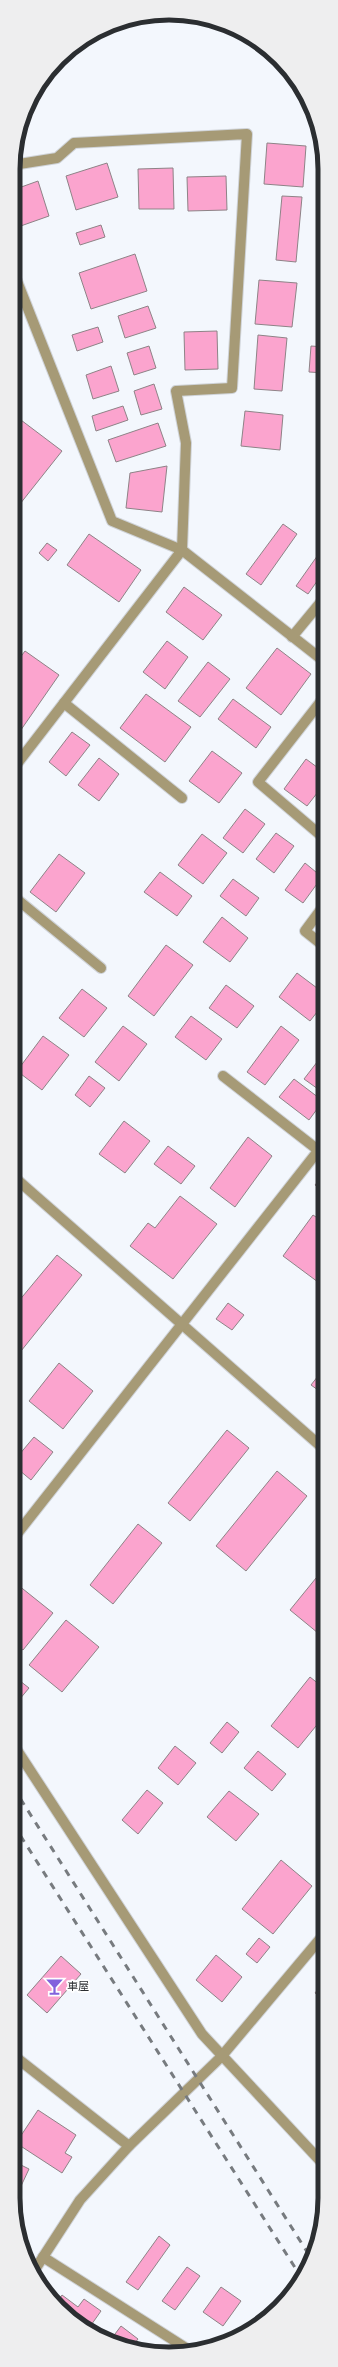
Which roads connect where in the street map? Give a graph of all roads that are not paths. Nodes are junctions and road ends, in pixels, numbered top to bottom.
1 (20, 164) edge
2 (20, 288) edge
3 (182, 550) junction
4 (318, 605) edge
5 (292, 637) junction
6 (318, 657) edge
7 (64, 703) junction
8 (318, 705) edge
9 (20, 758) edge
10 (182, 798) dead end
11 (318, 833) edge
12 (20, 902) edge
13 (318, 913) edge
14 (318, 941) edge
15 (101, 968) dead end
16 (223, 1076) dead end
17 (318, 1142) edge
18 (318, 1151) edge
19 (20, 1182) edge
20 (182, 1326) junction
21 (318, 1444) edge
22 (20, 1530) edge
23 (20, 1755) edge
24 (318, 1941) edge
25 (221, 2056) junction
26 (20, 2060) edge
27 (129, 2146) junction
28 (318, 2159) edge
29 (43, 2256) junction
30 (37, 2267) edge
31 (184, 2346) edge

1 - 3 street
2 - 3 street
3 - 5 street
3 - 7 street
4 - 5 street
5 - 6 street
7 - 9 street
7 - 10 street
8 - 11 street
12 - 15 street
13 - 14 street
16 - 17 street
18 - 20 street
19 - 20 street
20 - 21 street
20 - 22 street
23 - 25 street
24 - 25 street
25 - 27 street
25 - 28 street
26 - 27 street
27 - 29 street
29 - 30 street
29 - 31 street

